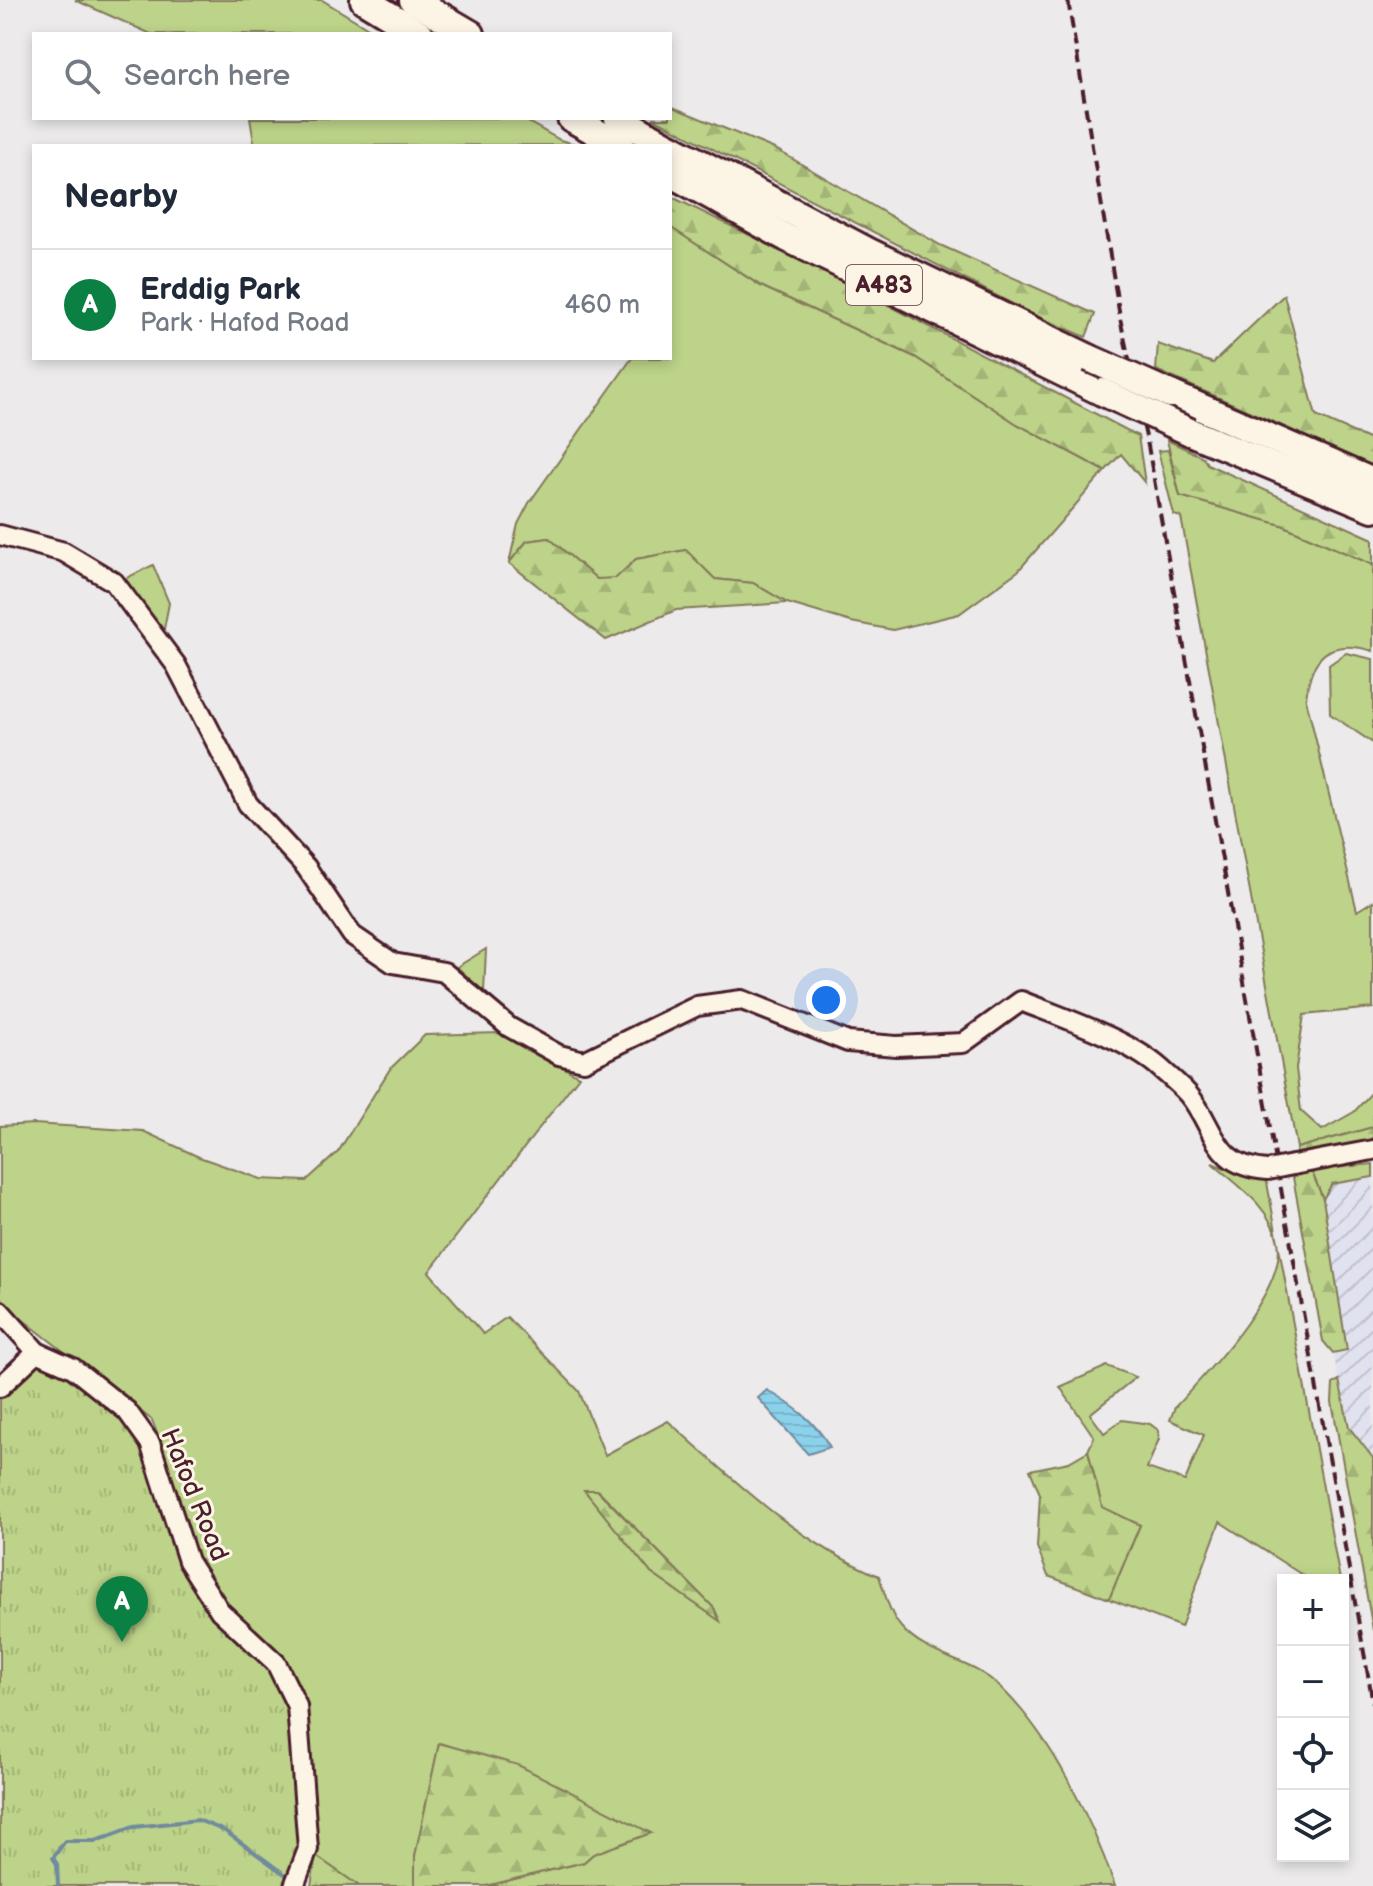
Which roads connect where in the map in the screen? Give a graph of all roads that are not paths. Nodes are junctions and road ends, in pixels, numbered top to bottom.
1 (364, 0) edge
2 (413, 0) edge
3 (417, 32) edge
4 (468, 32) edge
5 (575, 120) edge
6 (622, 120) edge
7 (617, 144) edge
8 (665, 144) edge
9 (672, 148) edge
10 (672, 174) edge
11 (1280, 471) junction
12 (1373, 482) edge
13 (1373, 508) edge
14 (1373, 519) edge
15 (0, 535) edge
16 (1373, 1150) edge
17 (0, 1311) edge
18 (37, 1352) junction
19 (0, 1387) edge
20 (297, 1880) edge

1 - 3 highway
2 - 4 highway
5 - 7 highway
6 - 8 highway, A483
9 - 12 highway, A483, bridge
10 - 11 highway, A483, bridge
11 - 13 highway, A483
11 - 14 highway
15 - 16 street, bridge
17 - 18 street, Hafod Road
18 - 19 street
18 - 20 street, Hafod Road

